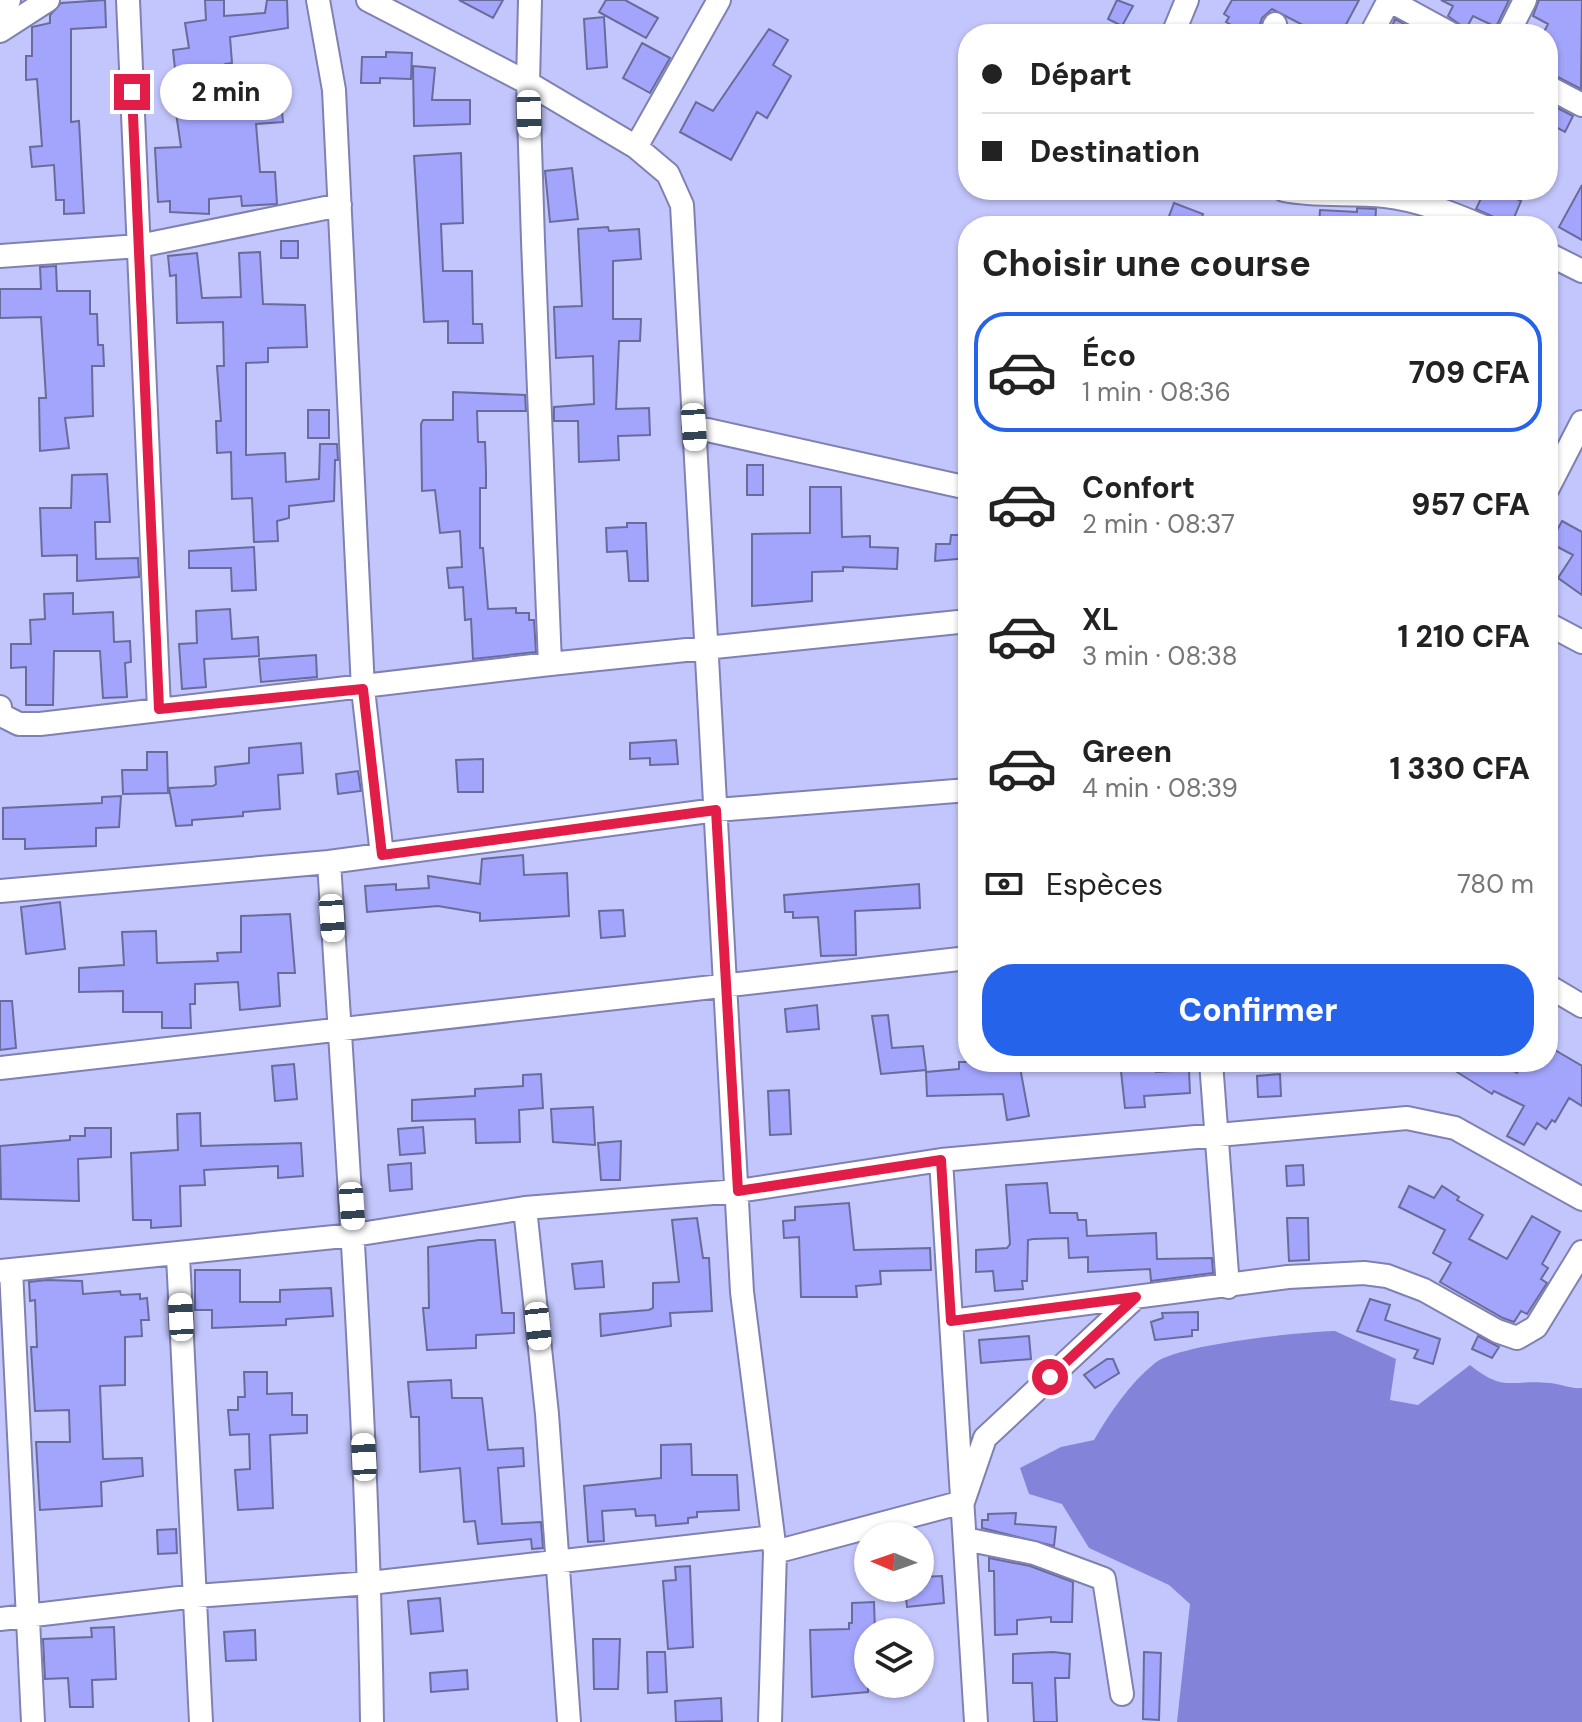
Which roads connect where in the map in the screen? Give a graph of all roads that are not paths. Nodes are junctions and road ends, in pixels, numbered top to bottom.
1 (9, 0) edge
2 (48, 0) edge
3 (128, 0) edge
4 (318, 0) edge
5 (368, 0) edge
6 (530, 0) edge
7 (719, 0) edge
8 (1187, 0) edge
9 (1525, 0) edge
10 (0, 16) edge
11 (1177, 24) edge
12 (1376, 24) edge
13 (1433, 24) edge
14 (1513, 24) edge
15 (0, 31) edge
16 (528, 83) junction
17 (1558, 92) edge
18 (1582, 105) edge
19 (636, 147) junction
20 (1434, 200) edge
21 (340, 205) junction
22 (1464, 216) edge
23 (139, 246) junction
24 (0, 256) edge
25 (1558, 259) edge
26 (1582, 271) edge
27 (1582, 422) edge
28 (694, 427) junction
29 (1558, 469) edge
30 (958, 486) edge
31 (958, 622) edge
32 (1558, 629) edge
33 (1582, 642) edge
34 (708, 647) junction
35 (550, 664) junction
36 (363, 689) junction
37 (0, 707) edge
38 (159, 709) junction
39 (958, 791) edge
40 (716, 810) junction
41 (382, 855) junction
42 (329, 862) junction
43 (0, 891) edge
44 (958, 959) edge
45 (724, 986) junction
46 (1558, 992) edge
47 (1582, 1006) edge
48 (340, 1031) junction
49 (0, 1068) edge
50 (1212, 1072) edge
51 (1217, 1134) junction
52 (941, 1160) junction
53 (738, 1191) junction
54 (1582, 1199) edge
55 (525, 1208) junction
56 (354, 1235) junction
57 (1582, 1252) edge
58 (178, 1256) junction
59 (6, 1271) edge
60 (1228, 1287) junction
61 (1136, 1297) junction
62 (951, 1321) junction
63 (963, 1502) junction
64 (965, 1539) junction
65 (774, 1544) junction
66 (559, 1560) junction
67 (370, 1583) junction
68 (196, 1596) junction
69 (26, 1618) junction
70 (0, 1619) edge
71 (1122, 1694) dead end
72 (33, 1722) edge
73 (201, 1722) edge
74 (372, 1722) edge
75 (569, 1722) edge
76 (770, 1722) edge
77 (976, 1722) edge

1 - 10 street
2 - 15 street
3 - 23 street
4 - 21 street
5 - 16 street
6 - 16 street
7 - 19 street
8 - 11 street
9 - 14 street
12 - 13 street
16 - 19 street
16 - 35 street
17 - 18 street
19 - 28 street
20 - 22 street
21 - 23 street
21 - 36 street
23 - 24 street
23 - 38 street
25 - 26 street
27 - 29 street
28 - 30 street
28 - 34 street
31 - 34 street
32 - 33 street
34 - 35 street
34 - 40 street
35 - 36 street
36 - 38 street
36 - 41 street
37 - 38 street
39 - 40 street
40 - 41 street
40 - 45 street
41 - 42 street
42 - 43 street
42 - 48 street
44 - 45 street
45 - 48 street
45 - 53 street
46 - 47 street
48 - 49 street
48 - 56 street
50 - 51 street
51 - 52 street
51 - 54 street
51 - 60 street
52 - 53 street
52 - 62 street
53 - 55 street
53 - 65 street
55 - 56 street
55 - 66 street
56 - 58 street
56 - 67 street
57 - 60 street
58 - 59 street
58 - 68 street
59 - 69 street
60 - 61 street
61 - 62 street
61 - 63 street
62 - 63 street
63 - 64 street
63 - 65 street
64 - 71 street
64 - 77 street
65 - 66 street
65 - 76 street
66 - 67 street
66 - 75 street
67 - 68 street
67 - 74 street
68 - 69 street
68 - 73 street
69 - 70 street
69 - 72 street

